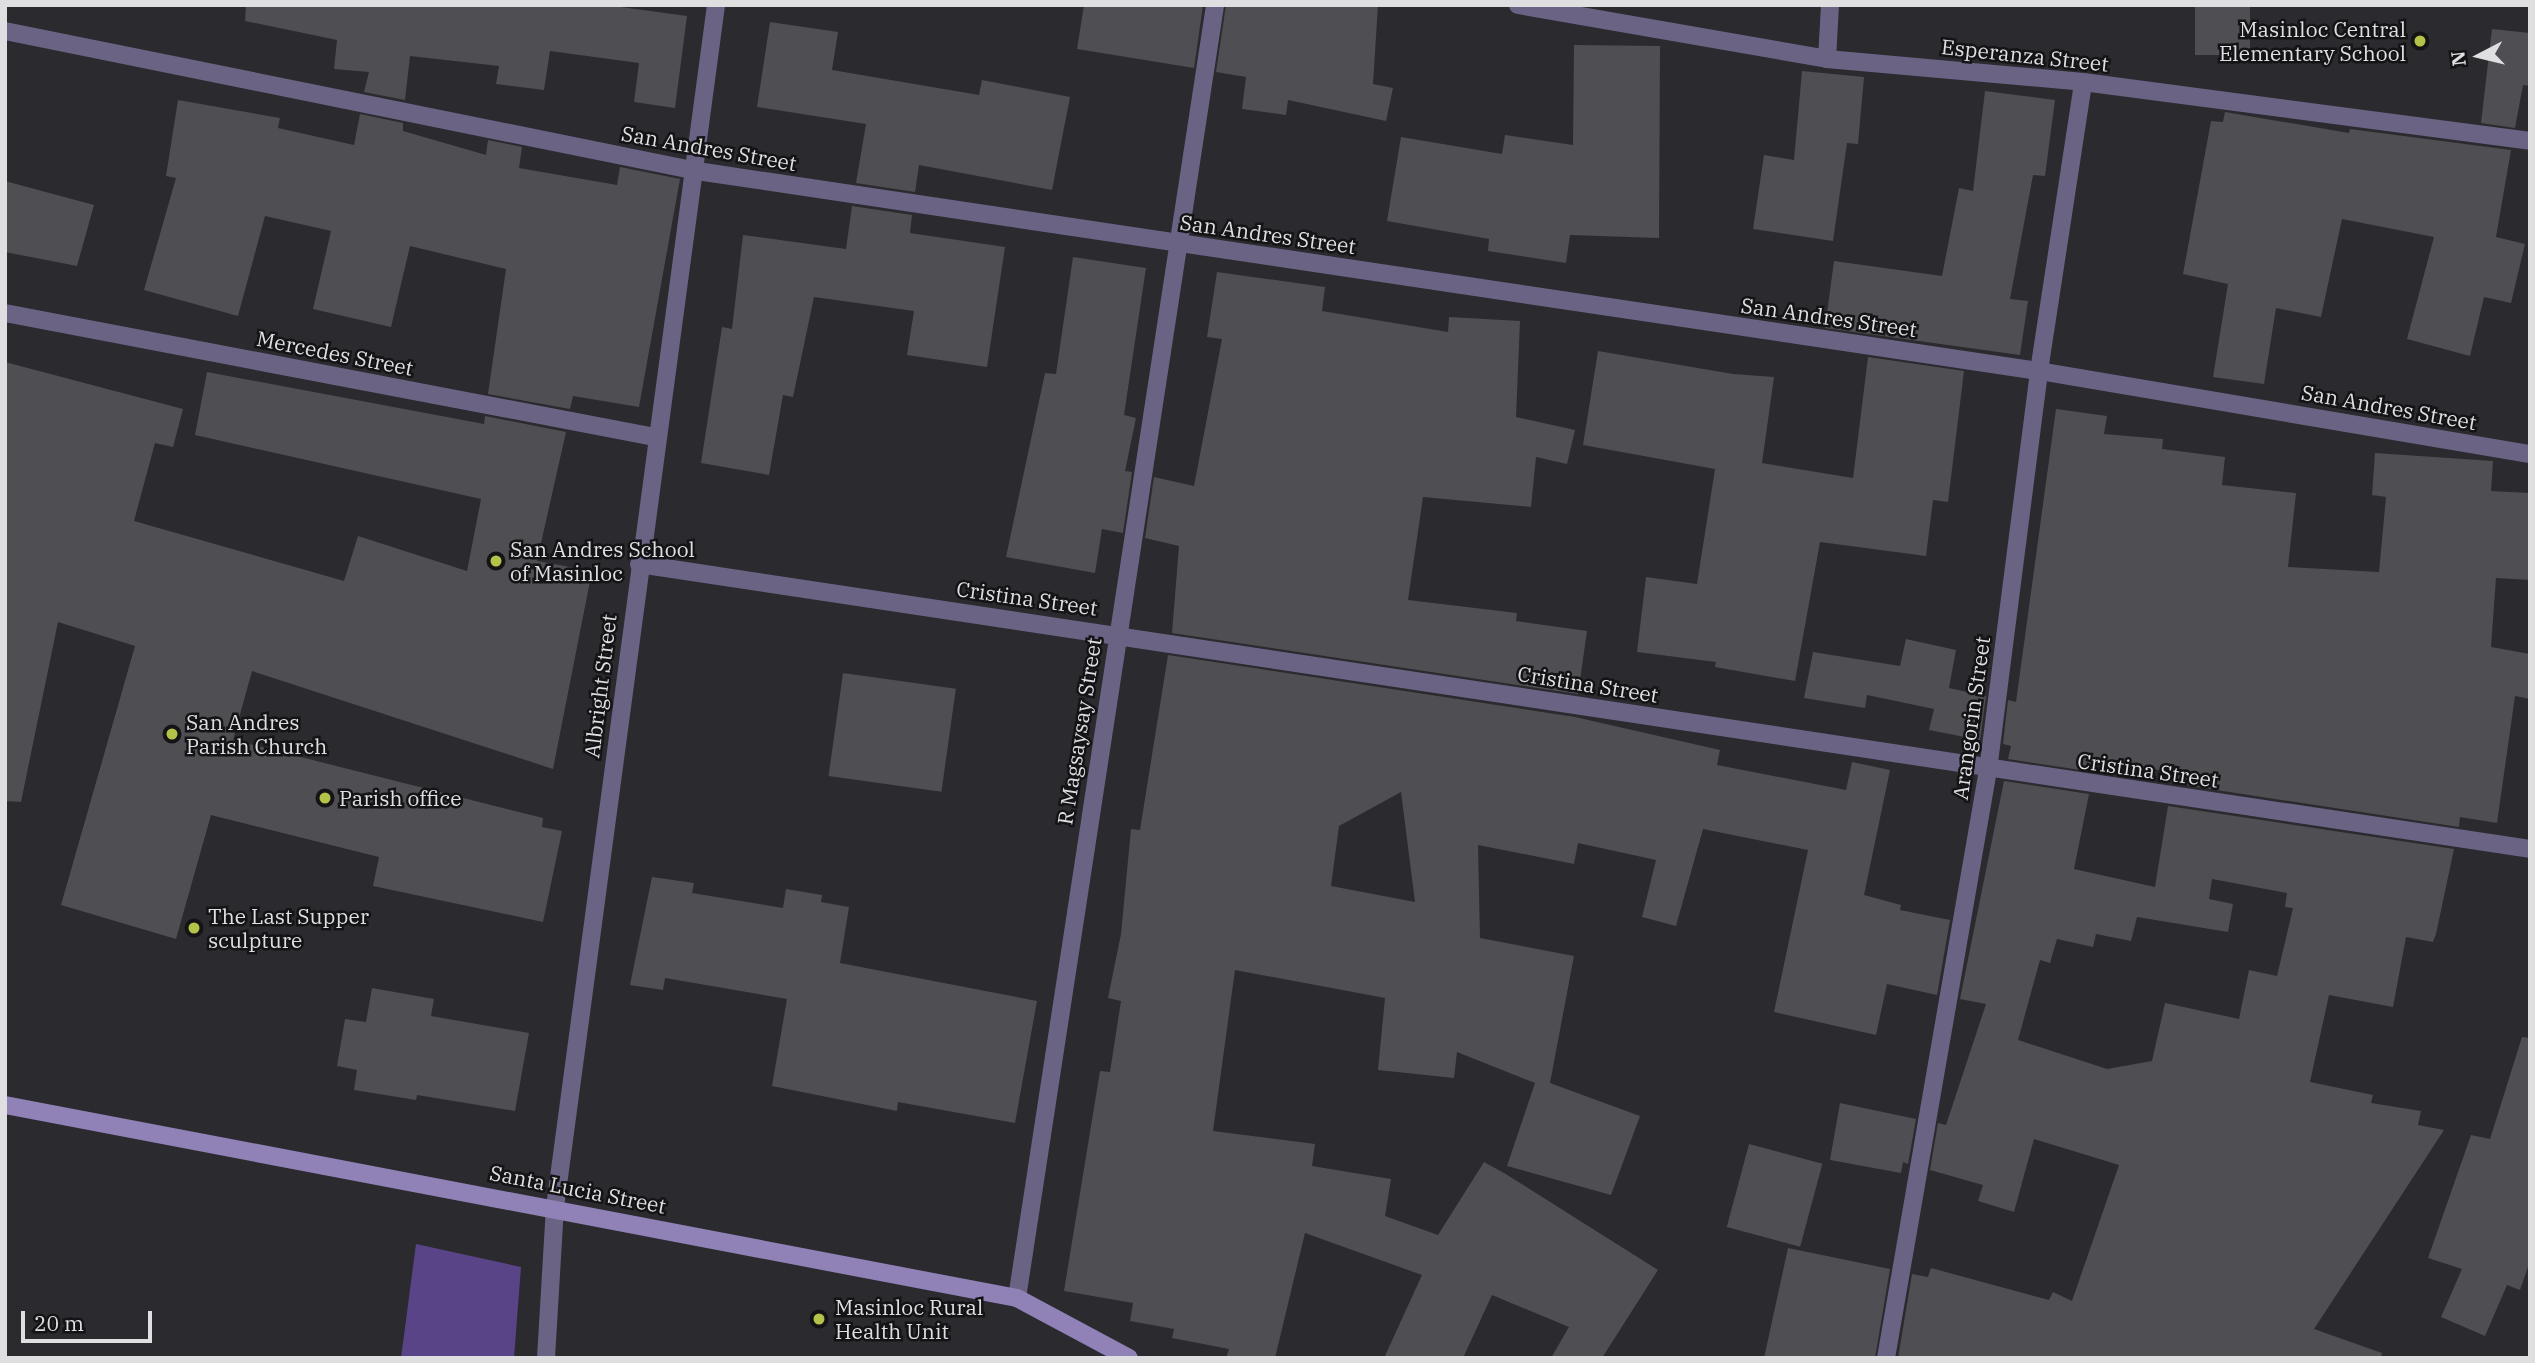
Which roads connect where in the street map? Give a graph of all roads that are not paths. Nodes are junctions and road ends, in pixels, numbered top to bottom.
1 (716, 5) edge
2 (1214, 5) edge
3 (1518, 5) edge
4 (1830, 5) edge
5 (5, 31) edge
6 (1827, 59) junction
7 (2083, 82) junction
8 (2530, 141) edge
9 (697, 171) junction
10 (1181, 244) junction
11 (5, 313) edge
12 (2039, 371) junction
13 (655, 437) junction
14 (2530, 454) edge
15 (639, 564) junction
16 (1117, 634) junction
17 (1988, 770) junction
18 (2530, 849) edge
19 (5, 1105) edge
20 (555, 1208) junction
21 (1017, 1298) junction
22 (546, 1358) edge
23 (1129, 1358) edge
24 (1886, 1358) edge

1 - 9 street, Albright Street
2 - 10 street, R Magsaysay Street
3 - 6 street, Esperanza Street
4 - 6 street
5 - 9 street, San Andres Street
6 - 7 street, Esperanza Street
7 - 8 street, Esperanza Street
7 - 12 street, Arangorin Street
9 - 10 street, San Andres Street
9 - 13 street, Albright Street
10 - 12 street, San Andres Street
10 - 16 street, R Magsaysay Street
11 - 13 street, Mercedes Street
12 - 14 street, San Andres Street
12 - 17 street, Arangorin Street
13 - 15 street, Albright Street
15 - 16 street, Cristina Street
15 - 20 street, Albright Street
16 - 17 street, Cristina Street
16 - 21 street, R Magsaysay Street
17 - 18 street, Cristina Street
17 - 24 street, Arangorin Street
19 - 20 street, Santa Lucia Street
20 - 21 street, Santa Lucia Street
20 - 22 street, Albright Street
21 - 23 street, Santa Lucia Street

